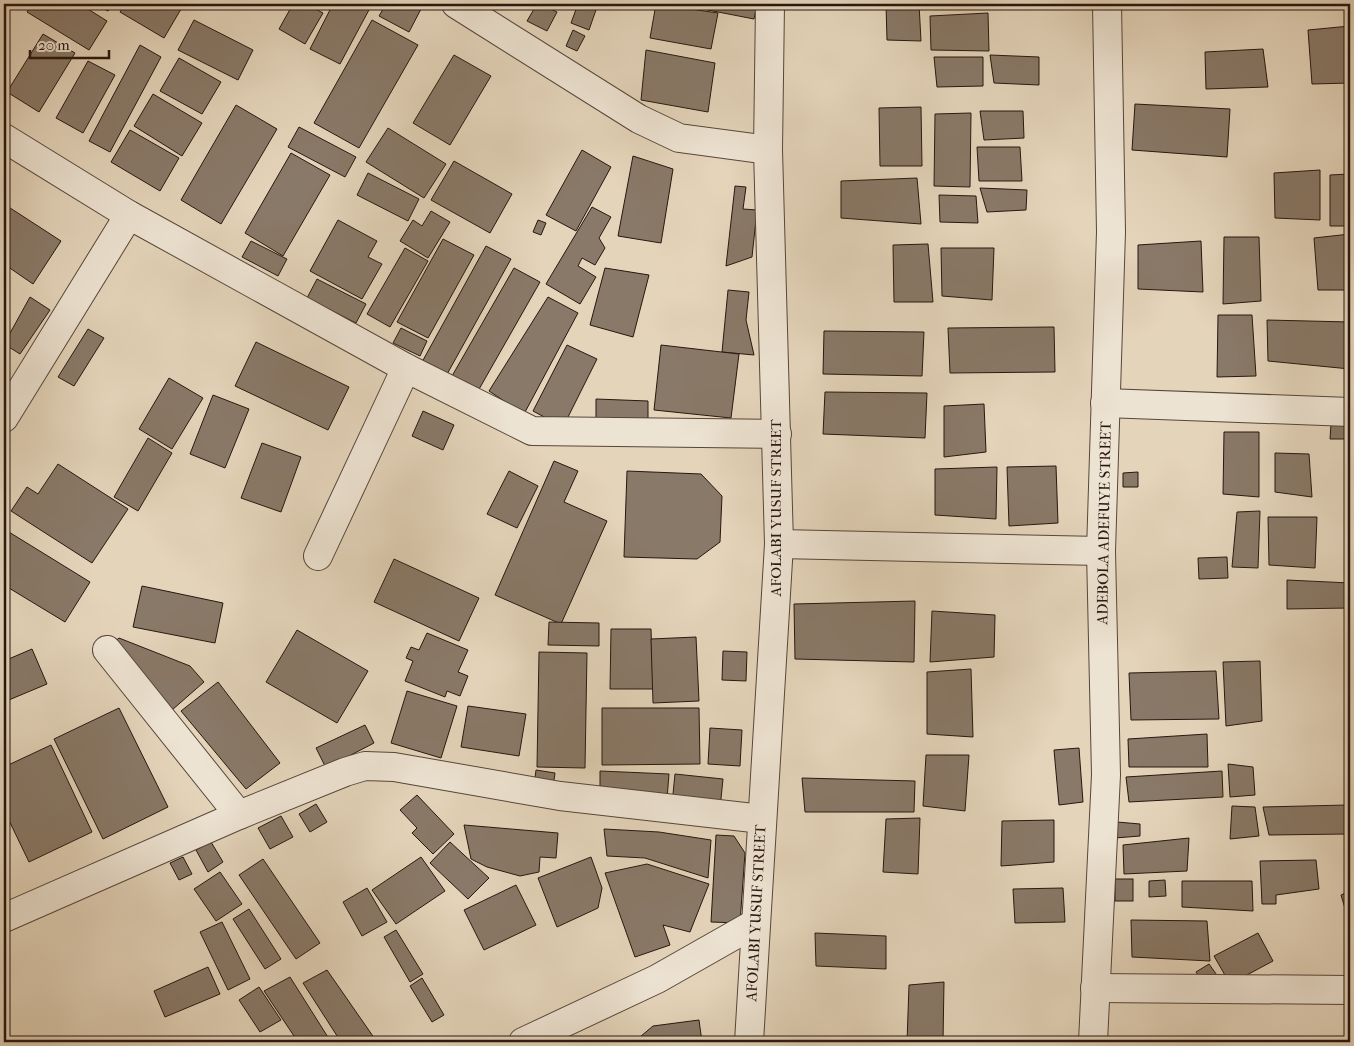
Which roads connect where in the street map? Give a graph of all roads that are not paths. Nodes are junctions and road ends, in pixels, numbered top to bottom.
1 (456, 4) edge
2 (770, 4) edge
3 (1108, 4) edge
4 (4, 138) edge
5 (768, 150) junction
6 (129, 215) junction
7 (406, 368) junction
8 (1105, 404) junction
9 (1350, 412) edge
10 (4, 418) edge
11 (777, 434) junction
12 (779, 544) junction
13 (1101, 552) junction
14 (318, 556) dead end
15 (107, 650) dead end
16 (238, 815) junction
17 (762, 819) junction
18 (4, 918) edge
19 (754, 924) junction
20 (1095, 988) junction
21 (1350, 990) edge
22 (523, 1042) edge
23 (749, 1042) edge
24 (1093, 1042) edge

1 - 5 street
2 - 5 street, AFOLABI YUSUF STREET
3 - 8 street, ADEBOLA ADEFUYE STREET
4 - 6 street
5 - 11 street, AFOLABI YUSUF STREET
6 - 7 street
6 - 10 street
7 - 11 street
7 - 14 street
8 - 9 street
8 - 13 street, ADEBOLA ADEFUYE STREET
11 - 12 street, AFOLABI YUSUF STREET
12 - 13 street
12 - 17 street, AFOLABI YUSUF STREET
13 - 20 street, ADEBOLA ADEFUYE STREET
15 - 16 street
16 - 17 street
16 - 18 street
17 - 19 street, AFOLABI YUSUF STREET
19 - 22 street
19 - 23 street, AFOLABI YUSUF STREET
20 - 21 street
20 - 24 street, ADEBOLA ADEFUYE STREET

